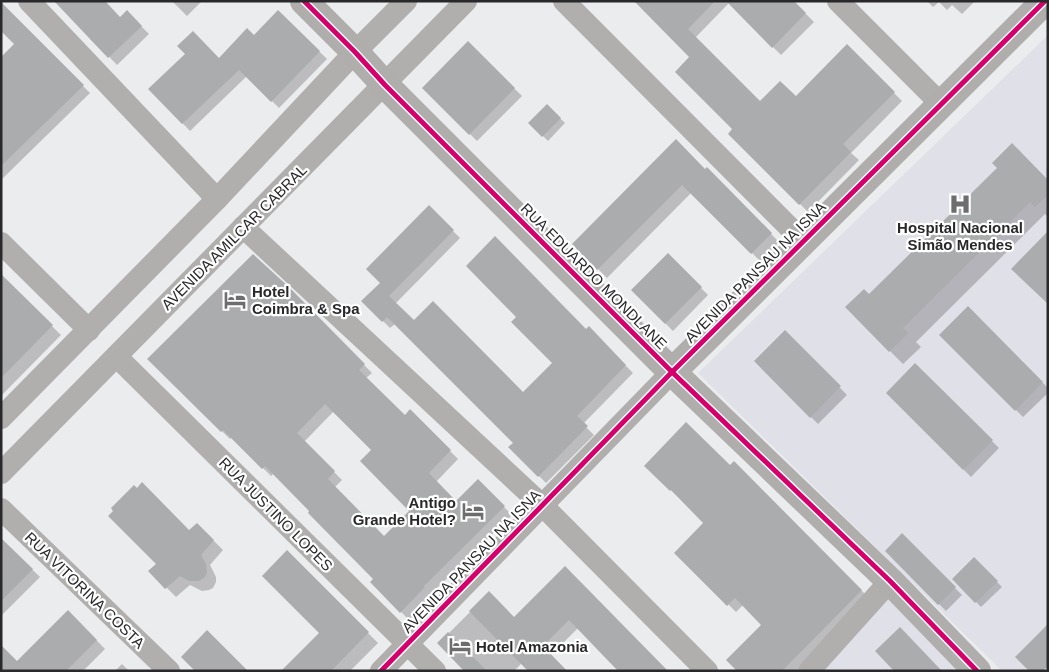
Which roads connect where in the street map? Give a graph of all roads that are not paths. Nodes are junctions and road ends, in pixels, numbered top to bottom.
1 (29, 1) edge
2 (304, 1) edge
3 (406, 1) edge
4 (466, 1) edge
5 (564, 1) edge
6 (838, 1) edge
7 (1045, 1) edge
8 (355, 52) junction
9 (385, 85) junction
10 (942, 106) junction
11 (217, 199) junction
12 (243, 227) junction
13 (804, 242) junction
14 (1, 243) edge
15 (89, 330) junction
16 (117, 357) junction
17 (672, 372) junction
18 (1, 418) edge
19 (1, 473) edge
20 (543, 506) junction
21 (1, 509) edge
22 (890, 582) junction
23 (408, 644) junction
24 (169, 671) edge
25 (381, 671) edge
26 (435, 671) edge
27 (707, 671) edge
28 (809, 671) edge
29 (977, 671) edge

1 - 11 street
2 - 8 street, RUA EDUARDO MONDLANE
3 - 8 street
4 - 9 street, AVENIDA AMILCAR CABRAL
5 - 13 street
6 - 10 street
7 - 10 street, AVENIDA PANSAU NA ISNA
8 - 9 street, RUA EDUARDO MONDLANE
8 - 11 street
9 - 12 street, AVENIDA AMILCAR CABRAL
9 - 17 street, RUA EDUARDO MONDLANE
10 - 13 street, AVENIDA PANSAU NA ISNA
11 - 15 street
12 - 16 street, AVENIDA AMILCAR CABRAL
12 - 20 street
13 - 17 street, AVENIDA PANSAU NA ISNA
14 - 15 street
15 - 18 street
16 - 19 street, AVENIDA AMILCAR CABRAL
16 - 23 street, RUA JUSTINO LOPES
17 - 20 street, AVENIDA PANSAU NA ISNA
17 - 22 street, RUA EDUARDO MONDLANE
20 - 23 street, AVENIDA PANSAU NA ISNA
20 - 27 street
21 - 24 street, RUA VITORINA COSTA
22 - 28 street
22 - 29 street, RUA EDUARDO MONDLANE
23 - 25 street, AVENIDA PANSAU NA ISNA
23 - 26 street, RUA JUSTINO LOPES

